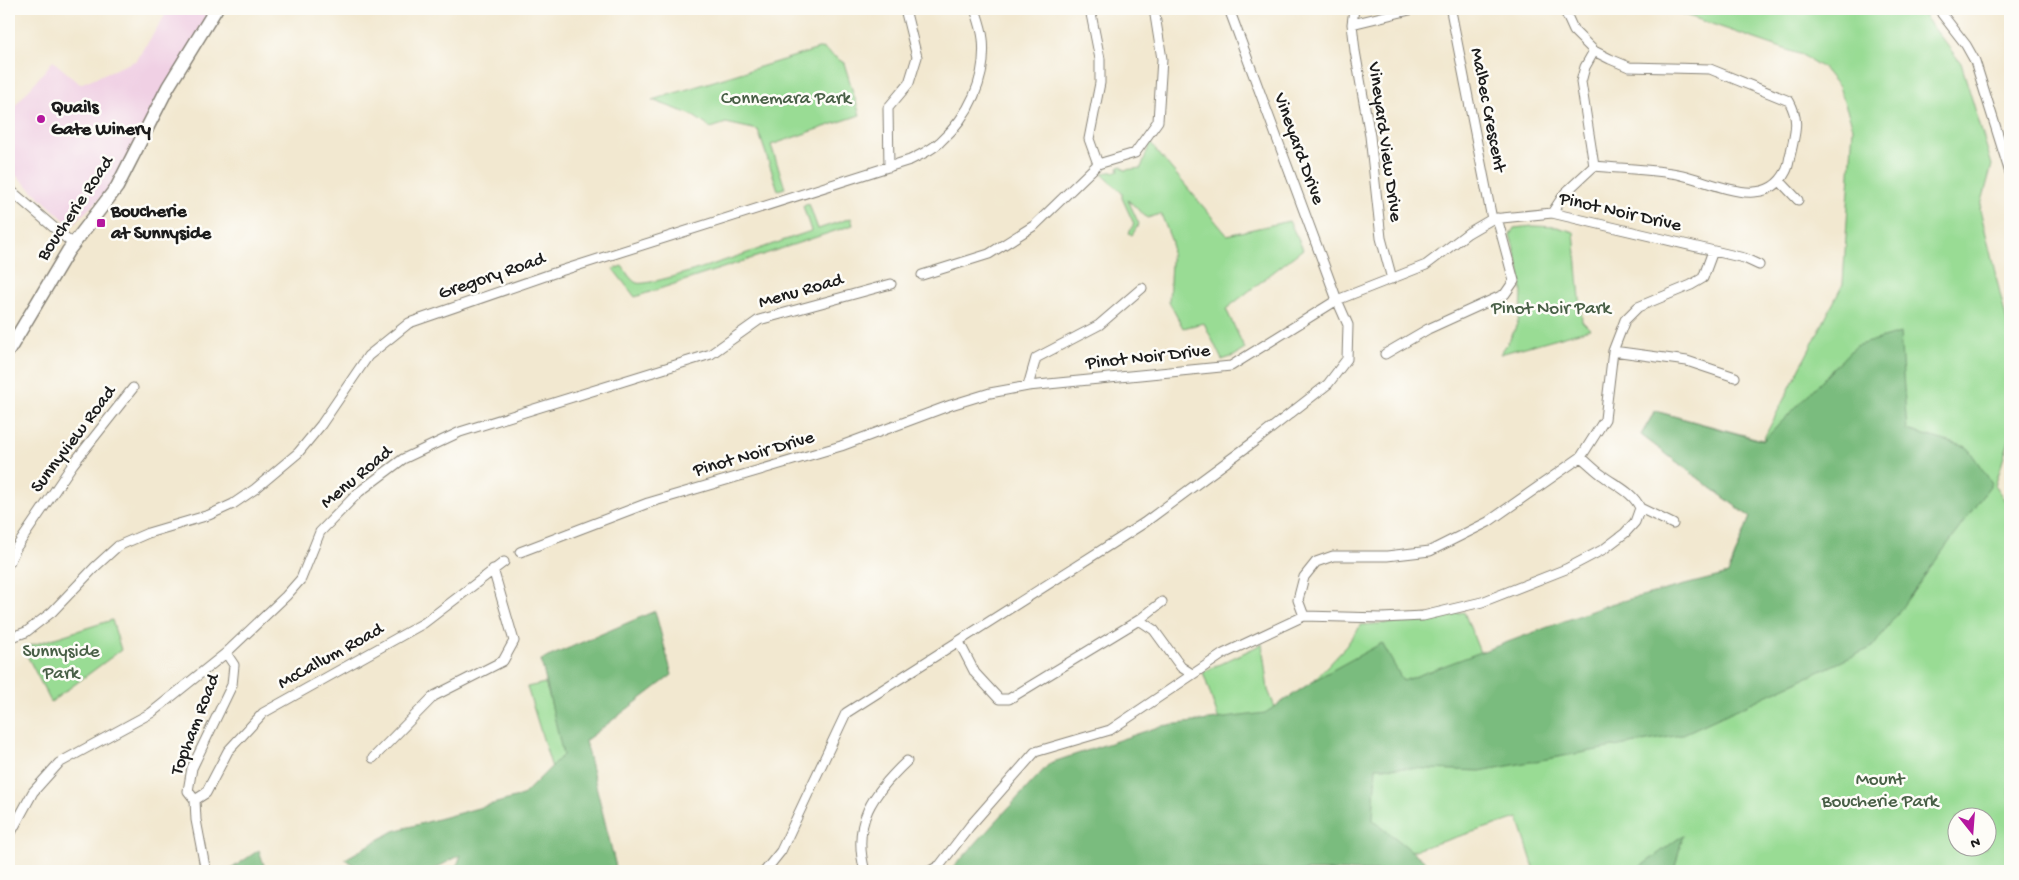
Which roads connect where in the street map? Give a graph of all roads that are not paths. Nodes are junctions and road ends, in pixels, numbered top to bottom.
1 (216, 9) edge
2 (905, 9) edge
3 (975, 9) edge
4 (1090, 9) edge
5 (1154, 9) edge
6 (1229, 9) edge
7 (1354, 9) edge
8 (1414, 9) edge
9 (1449, 9) edge
10 (1564, 9) edge
11 (1940, 9) edge
12 (1352, 24) junction
13 (1594, 51) junction
14 (1098, 164) junction
15 (889, 166) junction
16 (1594, 166) junction
17 (2010, 174) edge
18 (1780, 181) junction
19 (9, 189) edge
20 (1798, 200) dead end
21 (1552, 213) junction
22 (1494, 219) junction
23 (73, 244) junction
24 (1712, 251) junction
25 (1759, 265) dead end
26 (922, 275) dead end
27 (1392, 279) junction
28 (891, 284) dead end
29 (1142, 288) dead end
30 (1336, 300) junction
31 (9, 350) edge
32 (1613, 351) junction
33 (1385, 354) dead end
34 (1734, 378) dead end
35 (1028, 386) junction
36 (133, 388) dead end
37 (1582, 456) junction
38 (1640, 508) junction
39 (1673, 524) dead end
40 (520, 552) dead end
41 (504, 562) dead end
42 (9, 563) edge
43 (494, 569) junction
44 (1162, 602) dead end
45 (1304, 616) junction
46 (1139, 620) junction
47 (9, 638) edge
48 (959, 642) junction
49 (226, 653) junction
50 (1192, 674) junction
51 (373, 758) dead end
52 (907, 761) dead end
53 (195, 800) junction
54 (9, 836) edge
55 (206, 868) dead end
56 (765, 871) edge
57 (865, 871) edge
58 (930, 871) edge

1 - 23 main road, Boucherie Road
2 - 15 street
3 - 15 street, Gregory Road
4 - 14 street
5 - 14 street
6 - 30 street, Vineyard Drive
7 - 12 street, Vineyard View Drive
8 - 12 street
9 - 22 street, Malbec Crescent
10 - 13 street
11 - 17 street
12 - 27 street, Vineyard View Drive
13 - 16 street
13 - 18 street
14 - 26 street
15 - 47 street, Gregory Road
16 - 18 street
16 - 21 street
18 - 20 street
19 - 23 street
21 - 22 street, Pinot Noir Drive
21 - 24 street, Pinot Noir Drive
22 - 27 street, Pinot Noir Drive
22 - 33 street, Malbec Crescent
23 - 31 main road, Boucherie Road
24 - 25 street, Pinot Noir Drive
24 - 32 street
27 - 30 street, Pinot Noir Drive
28 - 49 street, Menu Road
29 - 35 street
30 - 35 street, Pinot Noir Drive
30 - 48 street, Vineyard Drive
32 - 34 street
32 - 37 street
35 - 40 street, Pinot Noir Drive
36 - 42 street, Sunnyview Road
37 - 38 street
37 - 45 street
38 - 39 street
38 - 45 street
41 - 43 street, McCallum Road
43 - 51 street
43 - 53 street, McCallum Road
44 - 46 street
45 - 50 street
46 - 48 street
46 - 50 street
48 - 56 street, Vineyard Drive
49 - 53 street, Topham Road
49 - 54 street, Menu Road
50 - 58 street
52 - 57 street
53 - 55 street, Topham Road

